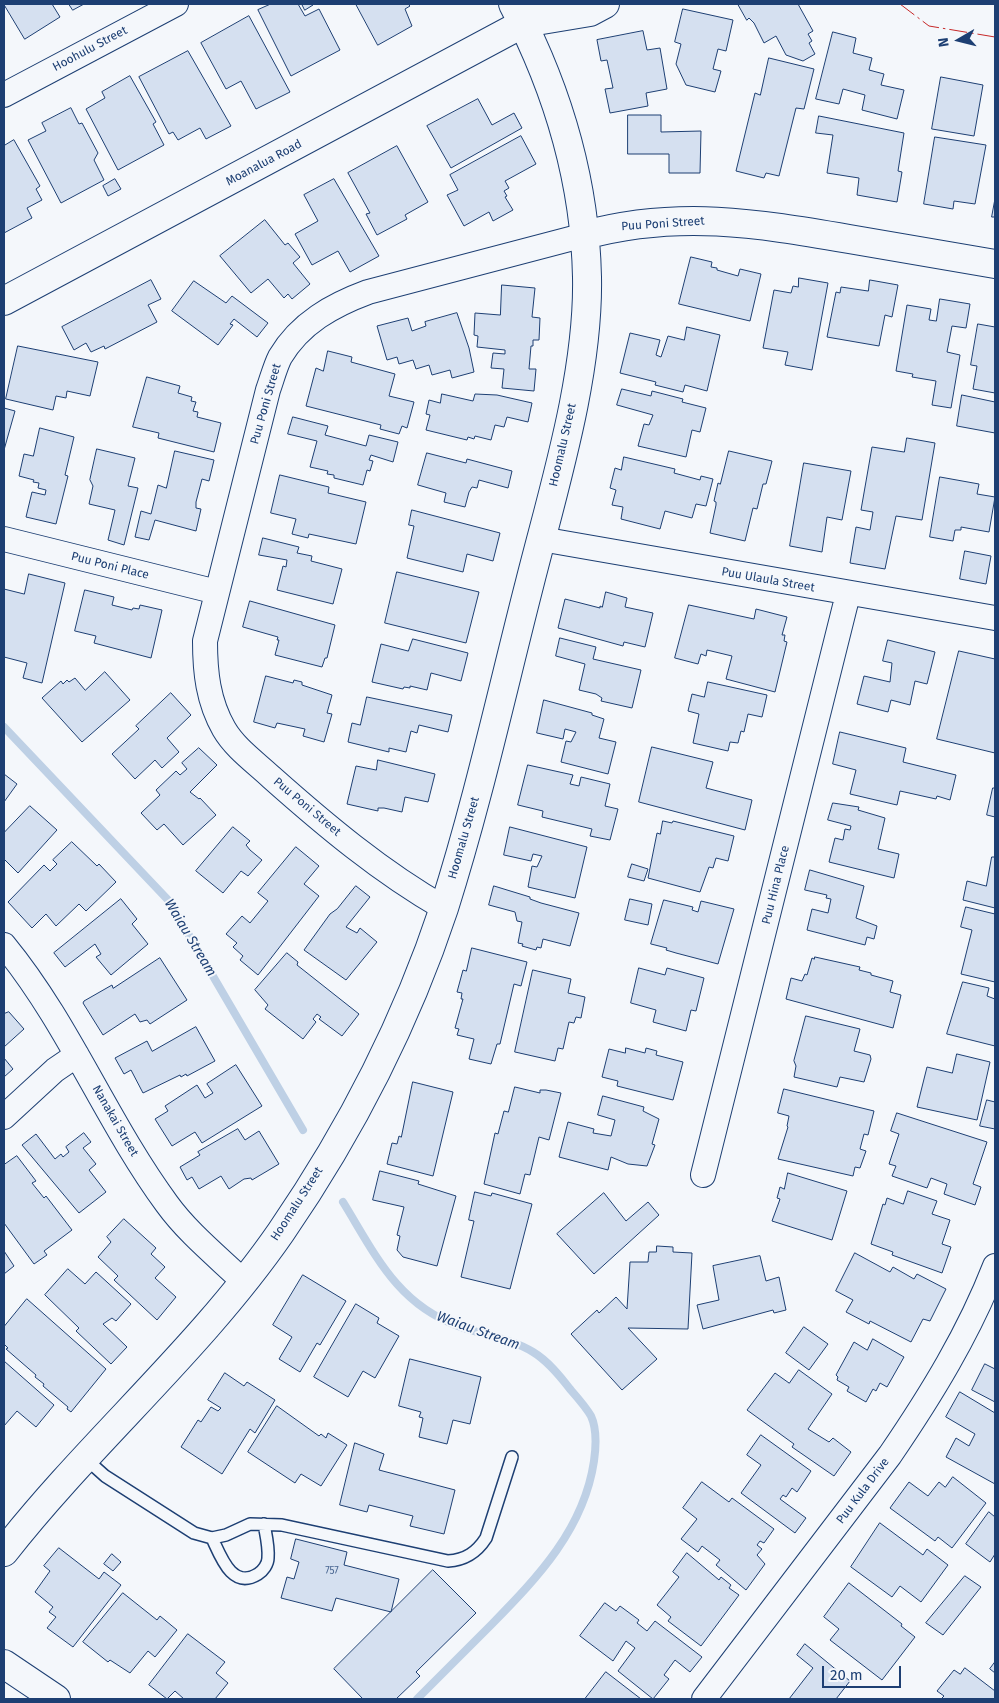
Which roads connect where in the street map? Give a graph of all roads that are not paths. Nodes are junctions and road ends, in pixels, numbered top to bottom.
1 (176, 4) edge
2 (543, 4) edge
3 (605, 4) edge
4 (518, 14) edge
5 (4, 95) edge
6 (585, 235) junction
7 (995, 264) edge
8 (4, 301) edge
9 (4, 539) edge
10 (541, 539) junction
11 (217, 592) junction
12 (848, 594) junction
13 (995, 618) edge
14 (444, 908) junction
15 (4, 945) edge
16 (77, 1055) junction
17 (4, 1117) edge
18 (703, 1175) dead end
19 (995, 1266) edge
20 (244, 1282) junction
21 (512, 1457) dead end
22 (86, 1459) junction
23 (264, 1524) junction
24 (212, 1538) junction
25 (4, 1552) edge
26 (4, 1664) edge
27 (56, 1699) edge
28 (704, 1699) edge

1 - 5 street, Hoohulu Street
2 - 4 street, Moanalua Road
3 - 4 street, Moanalua Road
4 - 6 street, Hoomalu Street
4 - 8 street, Moanalua Road
6 - 7 street, Puu Poni Street
6 - 10 street, Hoomalu Street
6 - 11 street, Puu Poni Street
9 - 11 street, Puu Poni Place
10 - 12 street, Puu Ulaula Street
10 - 14 street, Hoomalu Street
11 - 14 street, Puu Poni Street
12 - 13 street, Puu Ulaula Street
12 - 18 street, Puu Hina Place
14 - 20 street, Hoomalu Street
15 - 16 street, Nanakai Street
16 - 17 street
16 - 20 street, Nanakai Street
19 - 28 street, Puu Kula Drive
20 - 22 street, Hoomalu Street
21 - 23 lane
22 - 24 lane
22 - 25 street, Hoomalu Street
23 - 24 lane
23 - 24 lane
26 - 27 street

